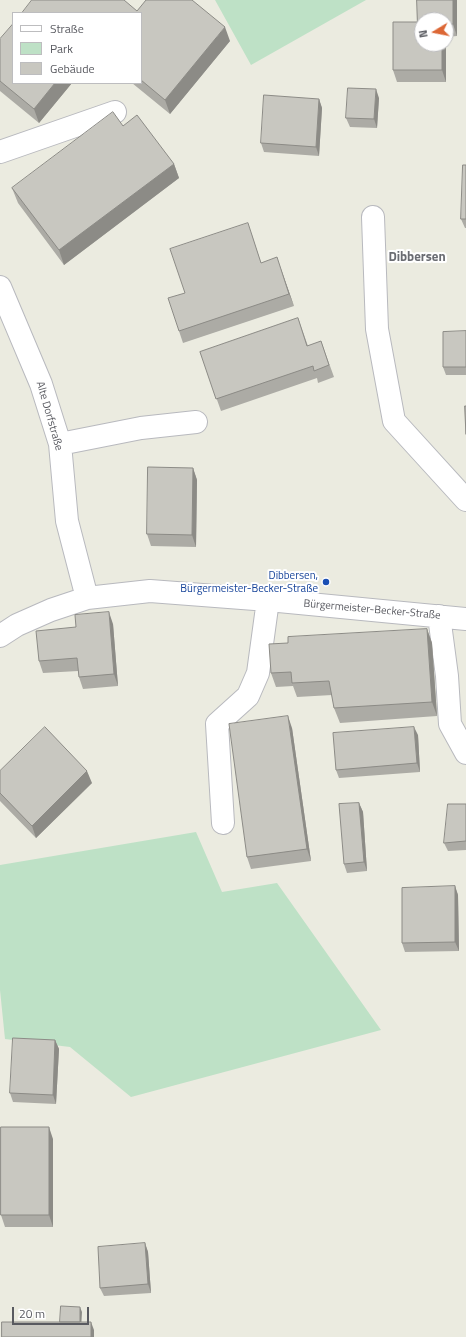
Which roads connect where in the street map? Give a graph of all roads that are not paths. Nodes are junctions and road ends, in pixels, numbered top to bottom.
1 (115, 112) edge
2 (0, 152) edge
3 (373, 217) dead end
4 (0, 287) edge
5 (196, 422) dead end
6 (60, 444) junction
7 (466, 500) edge
8 (87, 598) junction
9 (268, 600) junction
10 (439, 616) junction
11 (466, 619) edge
12 (0, 636) edge
13 (466, 753) edge
14 (223, 823) dead end

1 - 2 street
3 - 7 street
4 - 6 street, Alte Dorfstraße
5 - 6 street
6 - 8 street, Alte Dorfstraße
8 - 9 street, Bürgermeister-Becker-Straße
8 - 12 street, Bürgermeister-Becker-Straße
9 - 10 street, Bürgermeister-Becker-Straße
9 - 14 street
10 - 11 street, Bürgermeister-Becker-Straße
10 - 13 street

